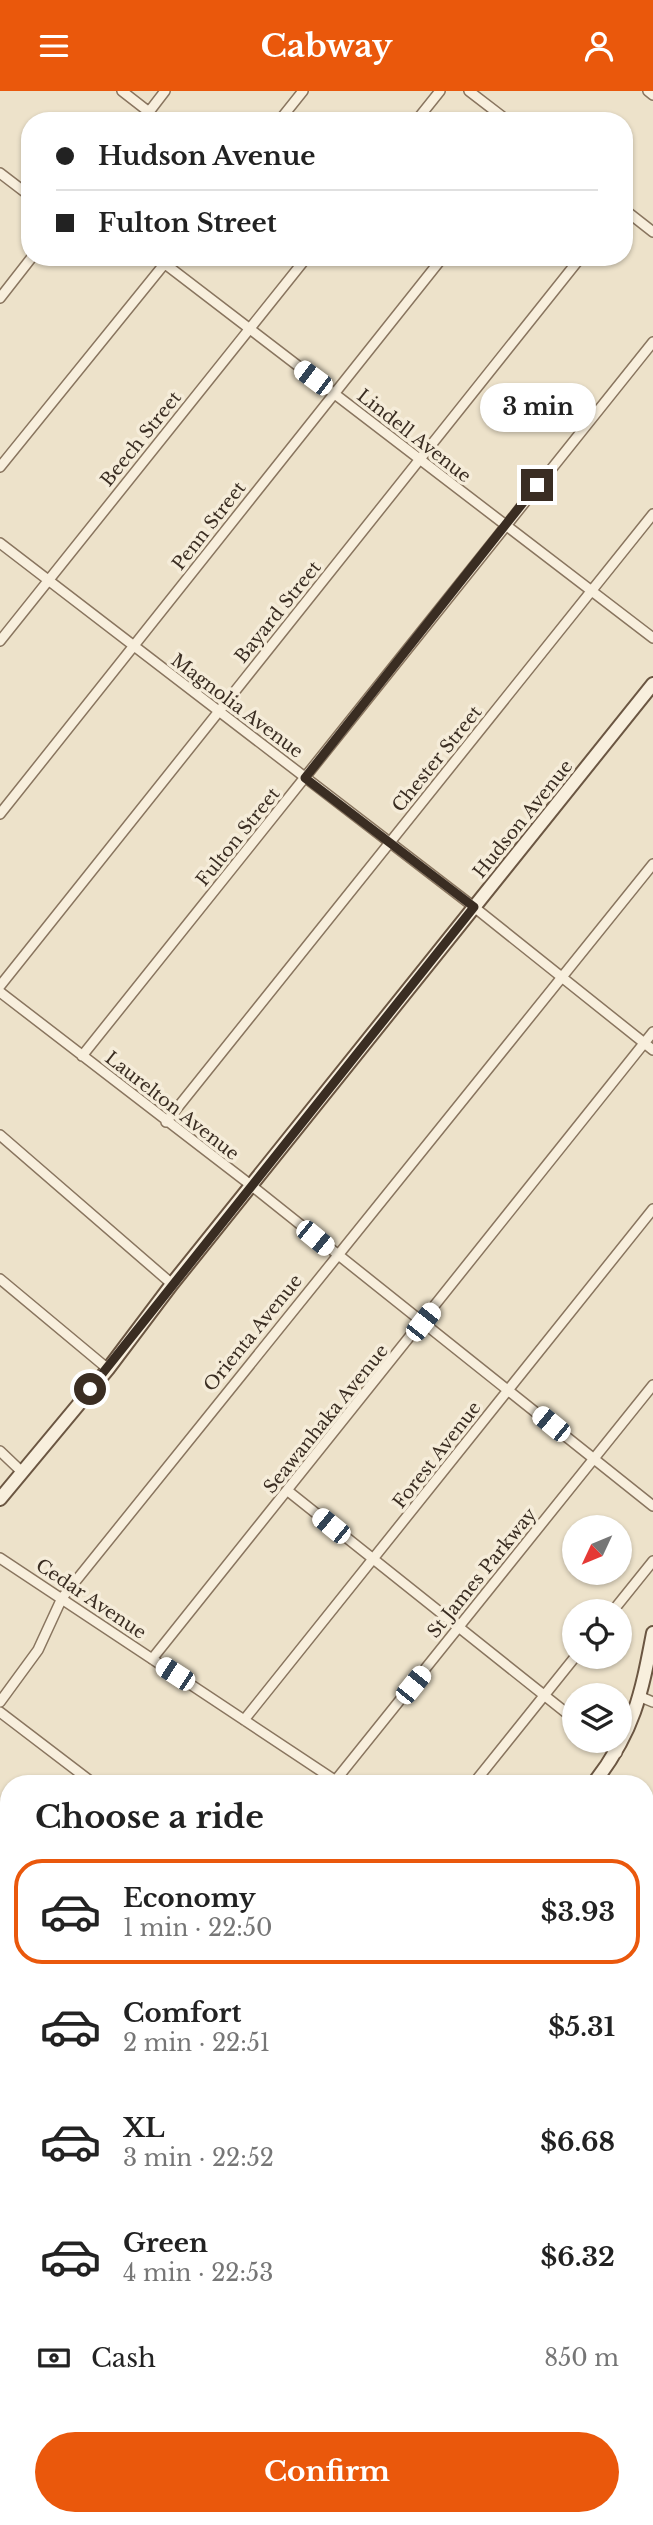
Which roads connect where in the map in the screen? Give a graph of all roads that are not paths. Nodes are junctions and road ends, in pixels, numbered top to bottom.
1 (122, 91) edge
2 (165, 91) edge
3 (303, 91) edge
4 (440, 91) edge
5 (469, 91) edge
6 (648, 91) edge
7 (653, 95) edge
8 (149, 112) joint
9 (286, 112) edge
10 (423, 112) edge
11 (496, 112) edge
12 (0, 173) edge
13 (21, 189) edge
14 (633, 216) edge
15 (653, 232) edge
16 (25, 266) edge
17 (162, 266) edge
18 (174, 266) edge
19 (300, 266) edge
20 (436, 266) edge
21 (574, 266) edge
22 (0, 298) edge
23 (249, 330) junction
24 (653, 342) edge
25 (334, 394) junction
26 (420, 460) junction
27 (0, 467) edge
28 (653, 515) edge
29 (505, 526) junction
30 (0, 543) edge
31 (49, 580) junction
32 (592, 592) junction
33 (653, 638) edge
34 (0, 641) edge
35 (133, 647) junction
36 (653, 684) edge
37 (219, 711) junction
38 (305, 778) junction
39 (0, 814) edge
40 (389, 843) junction
41 (653, 864) edge
42 (474, 907) junction
43 (560, 977) junction
44 (0, 986) edge
45 (0, 992) edge
46 (653, 1033) edge
47 (645, 1043) junction
48 (653, 1050) edge
49 (82, 1056) junction
50 (166, 1122) junction
51 (0, 1135) edge
52 (252, 1187) junction
53 (653, 1209) edge
54 (336, 1256) junction
55 (0, 1279) edge
56 (172, 1284) junction
57 (423, 1322) junction
58 (108, 1369) junction
59 (653, 1385) edge
60 (508, 1390) junction
61 (0, 1451) edge
62 (594, 1459) junction
63 (22, 1472) junction
64 (288, 1491) junction
65 (0, 1499) edge
66 (653, 1506) edge
67 (0, 1558) edge
68 (373, 1560) junction
69 (653, 1561) edge
70 (62, 1598) junction
71 (622, 1599) edge
72 (459, 1628) junction
73 (653, 1633) edge
74 (152, 1659) junction
75 (566, 1669) edge
76 (545, 1695) junction
77 (647, 1700) edge
78 (0, 1702) edge
79 (562, 1709) edge
80 (0, 1711) edge
81 (244, 1720) junction
82 (632, 1726) edge
83 (617, 1753) edge
84 (83, 1775) edge
85 (326, 1775) edge
86 (343, 1775) edge
87 (480, 1775) edge
88 (600, 1775) edge

1 - 8 street
2 - 8 street
3 - 9 street
4 - 10 street
5 - 11 street
6 - 7 street
12 - 13 street
14 - 15 street
16 - 22 street
17 - 27 street
18 - 23 street, Lindell Avenue
19 - 23 street, Beech Street
20 - 25 street, Penn Street
21 - 26 street, Bayard Street
23 - 25 street, Lindell Avenue
23 - 31 street, Beech Street
24 - 29 street, Fulton Street
25 - 26 street, Lindell Avenue
25 - 35 street, Penn Street
26 - 29 street, Lindell Avenue
26 - 37 street, Bayard Street
28 - 32 street, Chester Street
29 - 32 street, Lindell Avenue
29 - 38 street, Fulton Street
30 - 31 street, Magnolia Avenue
31 - 34 street, Beech Street
31 - 35 street, Magnolia Avenue
32 - 33 street, Lindell Avenue
32 - 40 street, Chester Street
35 - 37 street, Magnolia Avenue
35 - 39 street, Penn Street
36 - 42 street, Hudson Avenue
37 - 38 street, Magnolia Avenue
37 - 44 street, Bayard Street
38 - 40 street, Magnolia Avenue
38 - 49 street, Fulton Street
40 - 42 street, Magnolia Avenue
40 - 50 street, Chester Street
41 - 43 street, Orienta Avenue
42 - 43 street, Magnolia Avenue
42 - 52 street, Hudson Avenue
43 - 47 street, Magnolia Avenue
43 - 54 street, Orienta Avenue
45 - 49 street, Laurelton Avenue
46 - 47 street, Seawanhaka Avenue
47 - 48 street, Magnolia Avenue
47 - 57 street, Seawanhaka Avenue
49 - 50 street, Laurelton Avenue
50 - 52 street, Laurelton Avenue
51 - 56 street
52 - 54 street, Laurelton Avenue
52 - 56 street, Hudson Avenue
53 - 60 street, Forest Avenue
54 - 57 street, Laurelton Avenue
54 - 70 street, Orienta Avenue
55 - 58 street
56 - 58 street, Hudson Avenue
57 - 60 street, Laurelton Avenue
57 - 64 street, Seawanhaka Avenue
58 - 63 street, Hudson Avenue
59 - 62 street, St James Parkway
60 - 62 street, Laurelton Avenue
60 - 68 street, Forest Avenue
61 - 63 street
62 - 66 street, Laurelton Avenue
62 - 72 street, St James Parkway
63 - 65 street, Hudson Avenue
64 - 68 street
64 - 74 street, Seawanhaka Avenue
67 - 70 street, Cedar Avenue
68 - 72 street
68 - 81 street, Forest Avenue
69 - 71 street
70 - 74 street, Cedar Avenue
70 - 78 street, Orienta Avenue
72 - 76 street
72 - 86 street, St James Parkway
73 - 77 street
74 - 81 street, Cedar Avenue
75 - 76 street
76 - 79 street
76 - 87 street
77 - 82 street
80 - 84 street
81 - 85 street, Cedar Avenue
83 - 88 street

